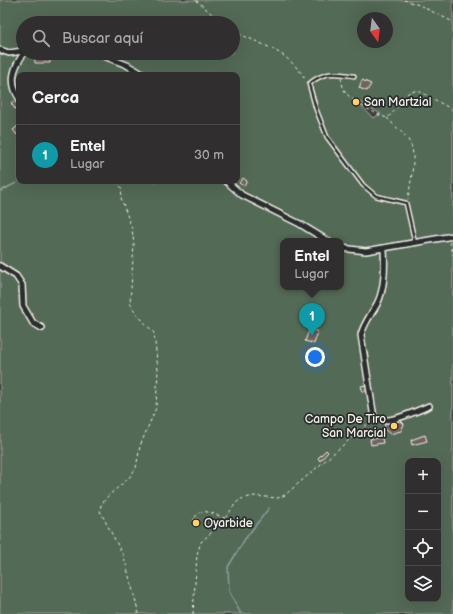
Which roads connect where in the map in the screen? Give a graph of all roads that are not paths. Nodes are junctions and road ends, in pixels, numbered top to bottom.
1 (0, 50) edge
2 (16, 53) edge
3 (20, 60) edge
4 (115, 60) edge
5 (139, 72) edge
6 (354, 76) dead end
7 (16, 94) edge
8 (229, 184) edge
9 (451, 237) edge
10 (323, 238) edge
11 (415, 243) junction
12 (344, 249) edge
13 (384, 249) junction
14 (0, 266) edge
15 (42, 328) dead end
16 (429, 406) dead end

1 - 2 street
3 - 7 street
4 - 5 street
6 - 11 lane
8 - 10 street
9 - 11 street
11 - 13 street
12 - 13 street
13 - 16 street
14 - 15 street

